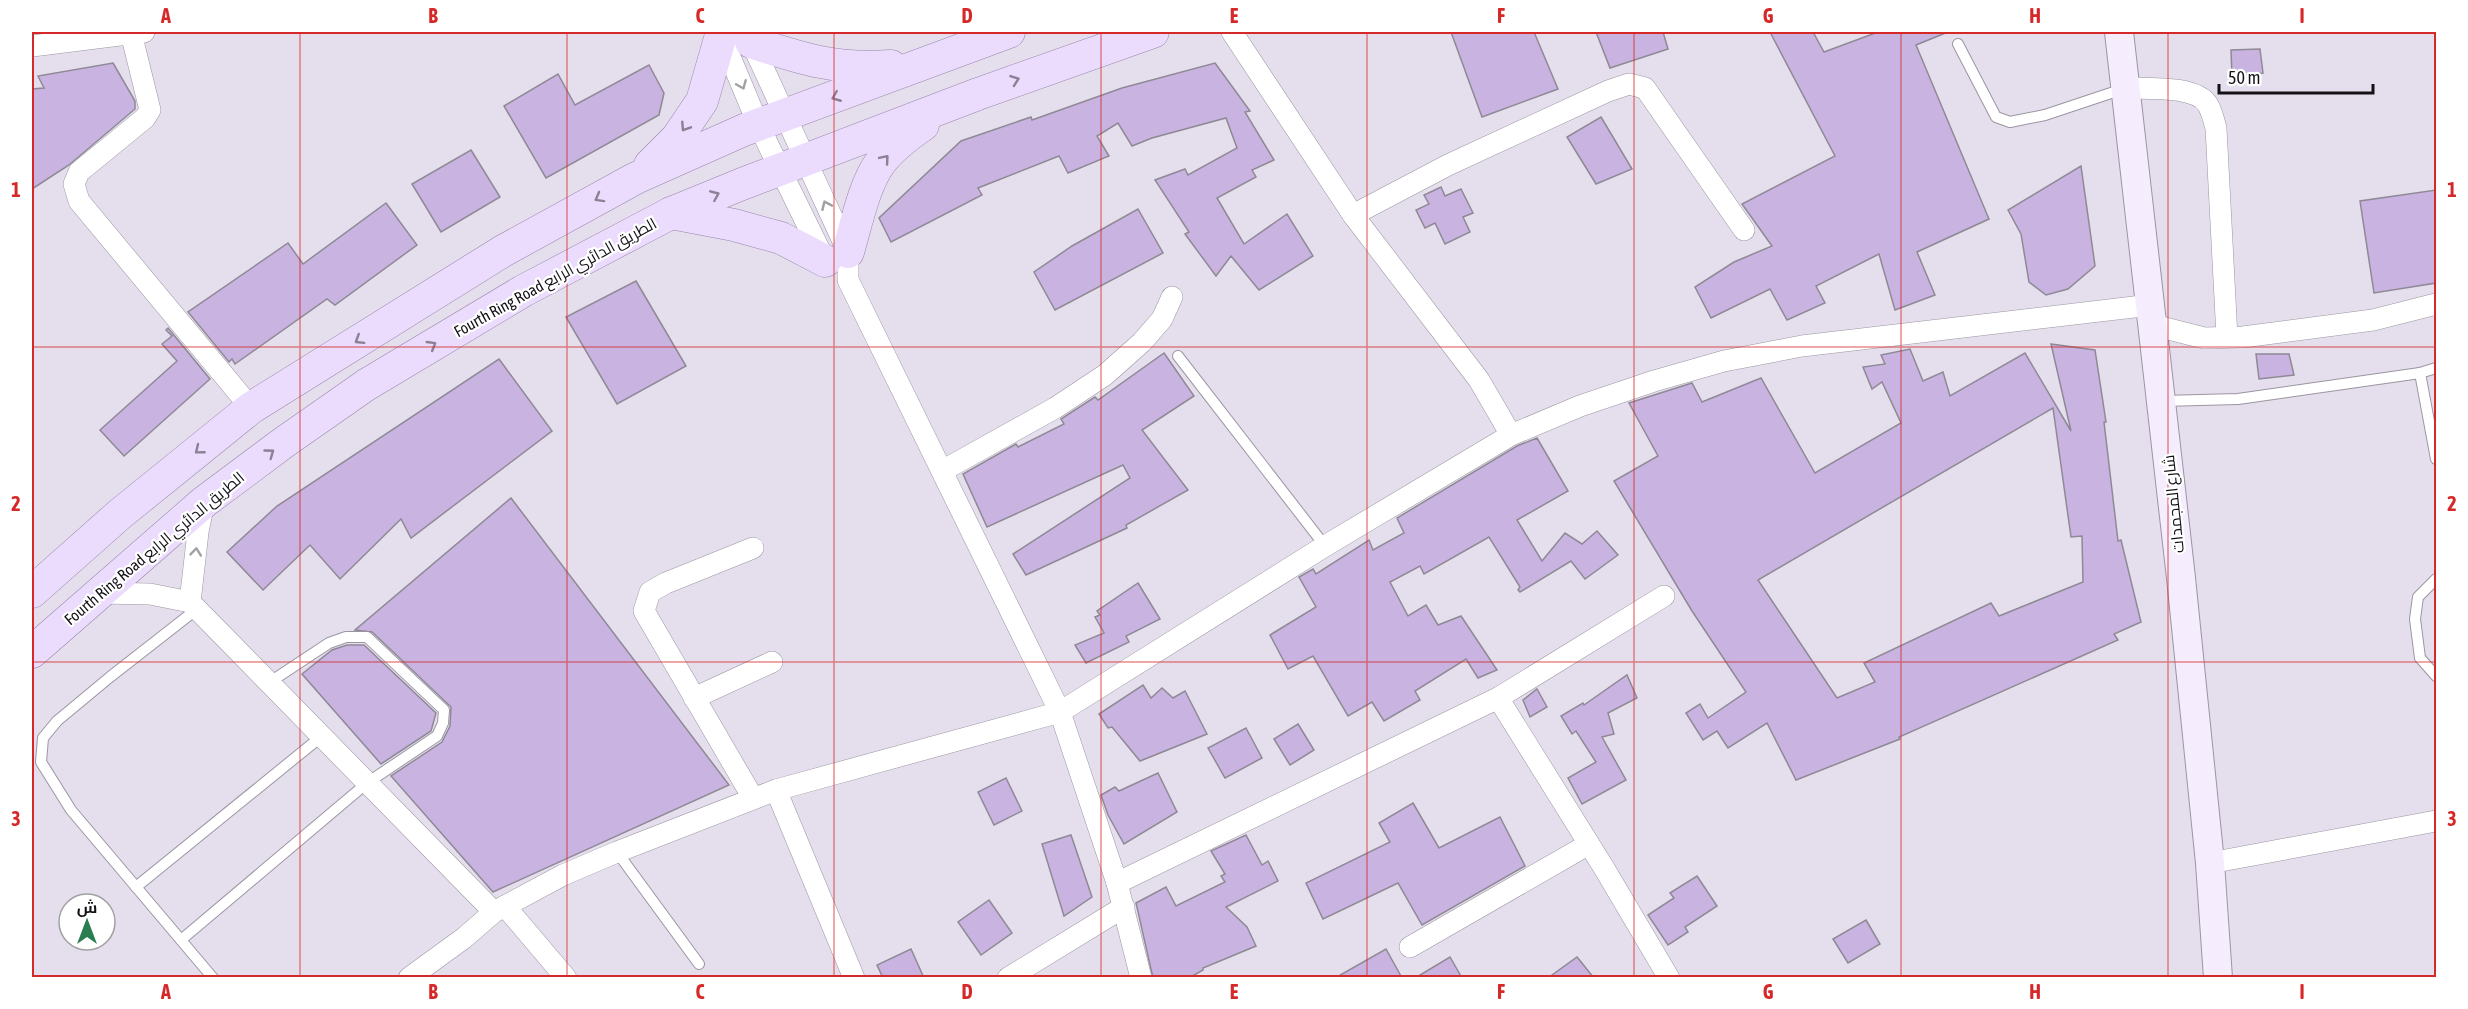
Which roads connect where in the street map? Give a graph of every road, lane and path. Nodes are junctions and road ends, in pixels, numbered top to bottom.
1 (138, 32) edge
2 (1009, 32) edge
3 (1153, 32) edge
4 (1232, 32) edge
5 (2119, 32) edge
6 (734, 35) edge
7 (34, 43) edge
8 (1958, 44) dead end
9 (922, 64) junction
10 (2126, 88) junction
11 (978, 94) junction
12 (772, 120) junction
13 (793, 165) junction
14 (636, 178) junction
15 (671, 213) junction
16 (1353, 215) junction
17 (1744, 230) dead end
18 (840, 264) junction
19 (1172, 297) dead end
20 (2436, 304) edge
21 (2152, 315) junction
22 (2227, 337) junction
23 (1179, 356) dead end
24 (2436, 368) edge
25 (2420, 373) junction
26 (2161, 401) junction
27 (251, 408) junction
28 (1510, 435) junction
29 (2436, 459) edge
30 (942, 471) junction
31 (204, 502) junction
32 (1325, 546) junction
33 (753, 548) dead end
34 (2436, 579) edge
35 (32, 592) edge
36 (100, 593) junction
37 (1664, 596) dead end
38 (194, 605) junction
39 (32, 652) edge
40 (772, 662) dead end
41 (2436, 676) edge
42 (270, 682) junction
43 (694, 698) junction
44 (1498, 698) junction
45 (1060, 712) junction
46 (322, 736) junction
47 (367, 783) junction
48 (776, 790) junction
49 (753, 798) junction
50 (2436, 821) edge
51 (1589, 844) junction
52 (617, 852) junction
53 (2210, 863) junction
54 (1117, 883) junction
55 (136, 887) junction
56 (1125, 907) junction
57 (499, 909) junction
58 (181, 940) junction
59 (1410, 947) dead end
60 (699, 964) dead end
61 (213, 978) edge
62 (410, 978) edge
63 (566, 978) edge
64 (854, 978) edge
65 (1008, 978) edge
66 (1141, 978) edge
67 (1669, 978) edge
68 (2218, 978) edge

1 - 7 street
1 - 27 street
2 - 9 main road
11 -> 3 main road, Fourth Ring Road الطريق الدائري الرابع
4 - 16 street
5 - 10 main road, شارع المجمدات
6 - 9 main road
6 - 12 street
6 -> 12 street
6 -> 14 main road
8 - 10 lane
9 -> 12 main road
10 - 21 main road, شارع المجمدات
10 - 22 street
11 - 13 main road, Fourth Ring Road الطريق الدائري الرابع
18 -> 11 main road
12 - 13 street
12 - 13 street
12 - 14 main road
15 -> 13 main road, Fourth Ring Road الطريق الدائري الرابع
13 - 18 street
18 -> 13 street
14 -> 27 main road
15 - 18 main road
31 -> 15 main road, Fourth Ring Road الطريق الدائري الرابع
16 - 17 street
16 - 28 street
18 - 30 street
19 - 30 street
20 - 22 street
21 - 22 street
21 - 26 main road, شارع المجمدات
21 - 28 street
23 - 32 lane
24 - 25 lane
25 - 26 lane
25 - 29 lane
26 - 53 main road, شارع المجمدات
27 -> 35 main road
28 - 32 street
30 - 45 street
31 - 36 main road, Fourth Ring Road الطريق الدائري الرابع
38 -> 31 street
32 - 45 street
33 - 43 street
34 - 41 lane
36 - 38 street
36 - 39 main road, Fourth Ring Road الطريق الدائري الرابع
37 - 44 street
38 - 42 street
38 - 55 lane
40 - 43 street
42 - 46 street
42 - 47 lane
43 - 49 street
44 - 51 street
44 - 54 street
45 - 48 street
45 - 54 street
46 - 47 street
46 - 55 lane
47 - 57 street
47 - 58 lane
48 - 49 street
48 - 64 street
49 - 52 street
50 - 53 street
51 - 59 street
51 - 67 street
52 - 57 street
52 - 60 lane
53 - 68 main road, شارع المجمدات
54 - 56 street
55 - 58 lane
56 - 65 street
56 - 66 street
57 - 62 street
57 - 63 street
58 - 61 lane

